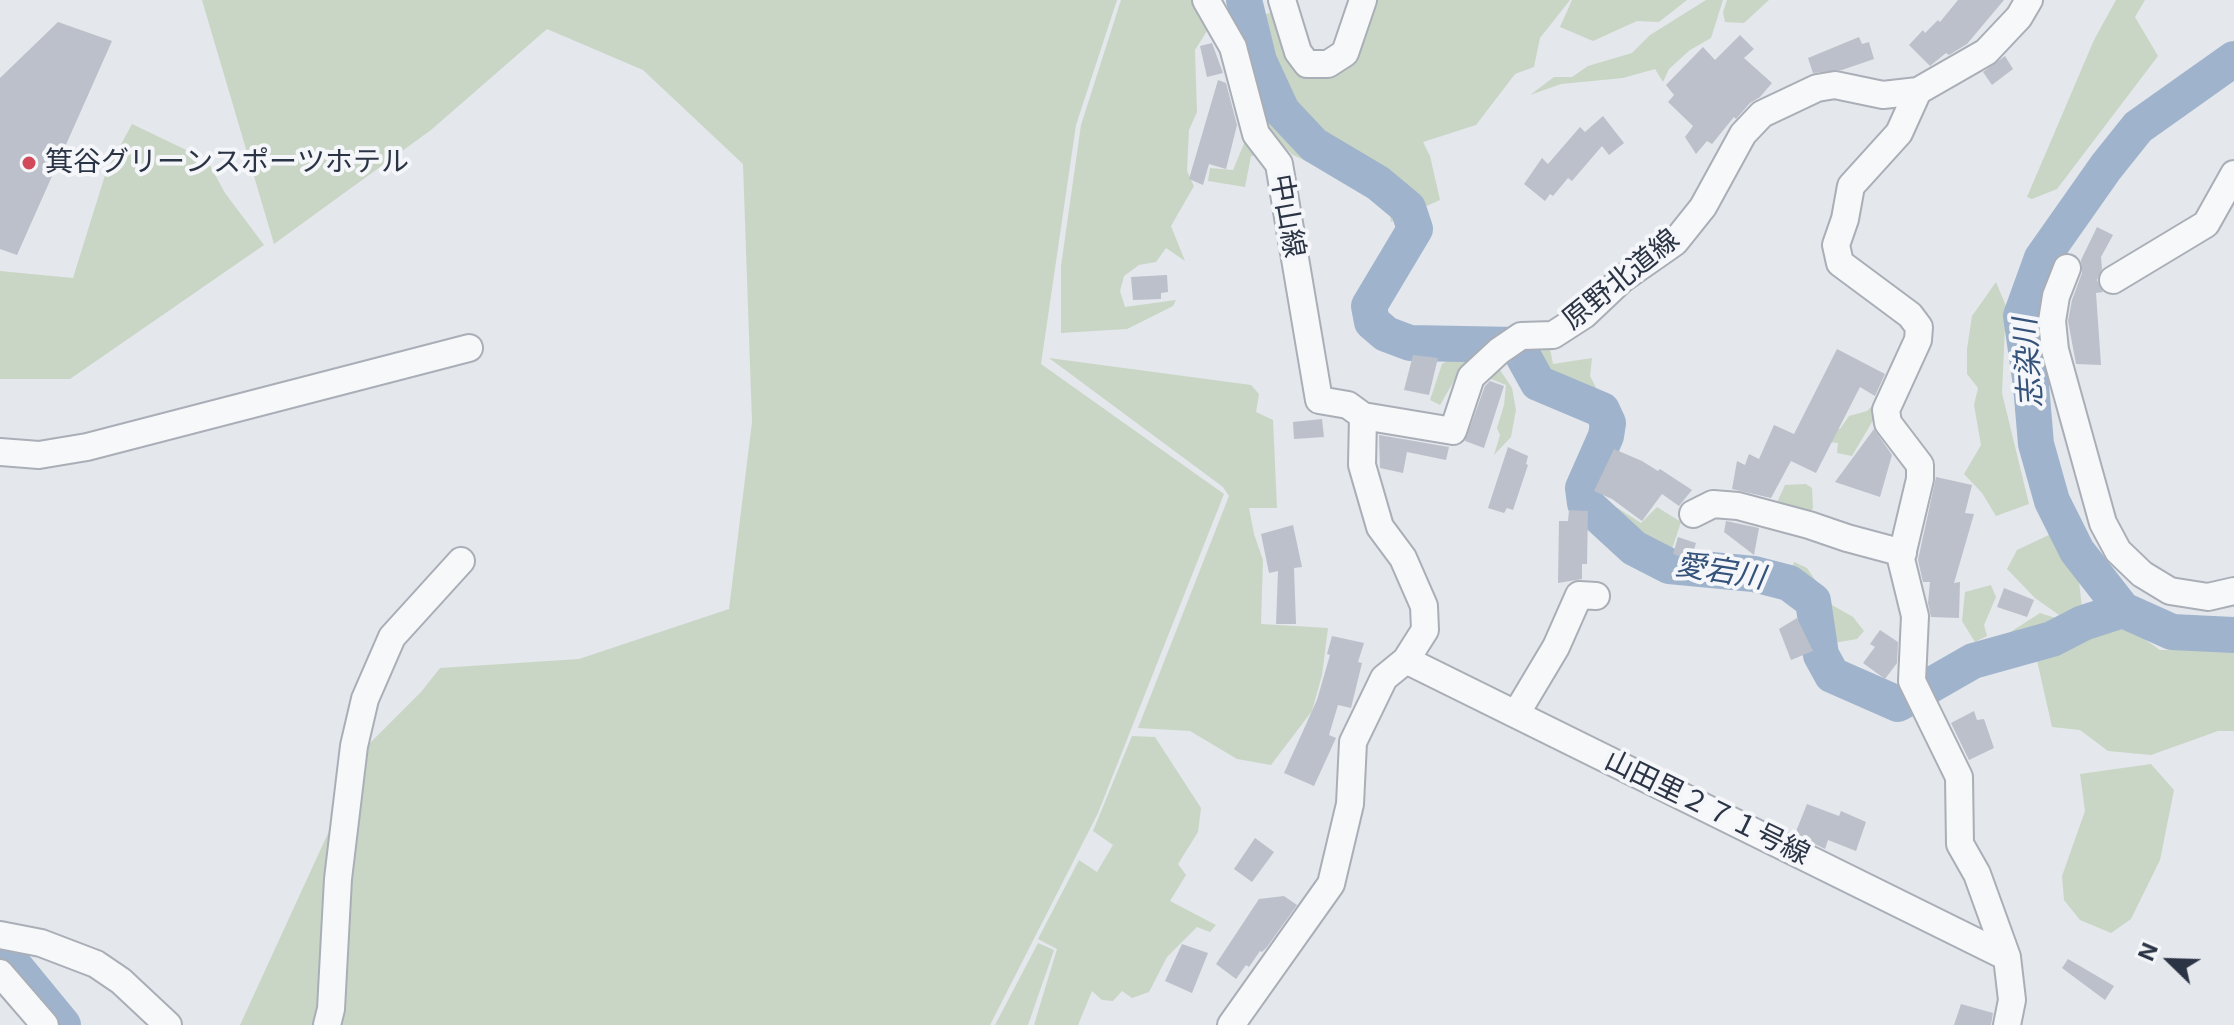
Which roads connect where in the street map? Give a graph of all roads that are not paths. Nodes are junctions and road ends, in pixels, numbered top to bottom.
1 (1206, 0) edge
2 (1282, 0) edge
3 (1363, 0) edge
4 (2029, 0) edge
5 (1918, 91) junction
6 (2234, 174) edge
7 (2067, 268) dead end
8 (2113, 280) dead end
9 (469, 348) dead end
10 (1363, 416) junction
11 (0, 452) edge
12 (1693, 514) dead end
13 (1903, 553) junction
14 (461, 561) dead end
15 (2234, 591) edge
16 (1596, 596) dead end
17 (1406, 660) junction
18 (1516, 714) junction
19 (0, 935) edge
20 (2007, 957) junction
21 (0, 973) edge
22 (45, 1025) edge
23 (168, 1025) edge
24 (327, 1025) edge
25 (1231, 1025) edge
26 (2007, 1025) edge

1 - 10 street, 中山線
2 - 3 street
4 - 5 street, 原野北道線
5 - 10 street, 原野北道線
5 - 13 street
6 - 8 street
7 - 15 street
9 - 11 street
10 - 17 street
12 - 13 street
13 - 20 street
14 - 24 street
16 - 18 street
17 - 18 street, 山田里２７１号線
17 - 25 street
18 - 20 street, 山田里２７１号線
19 - 23 street
20 - 26 street
21 - 22 street

